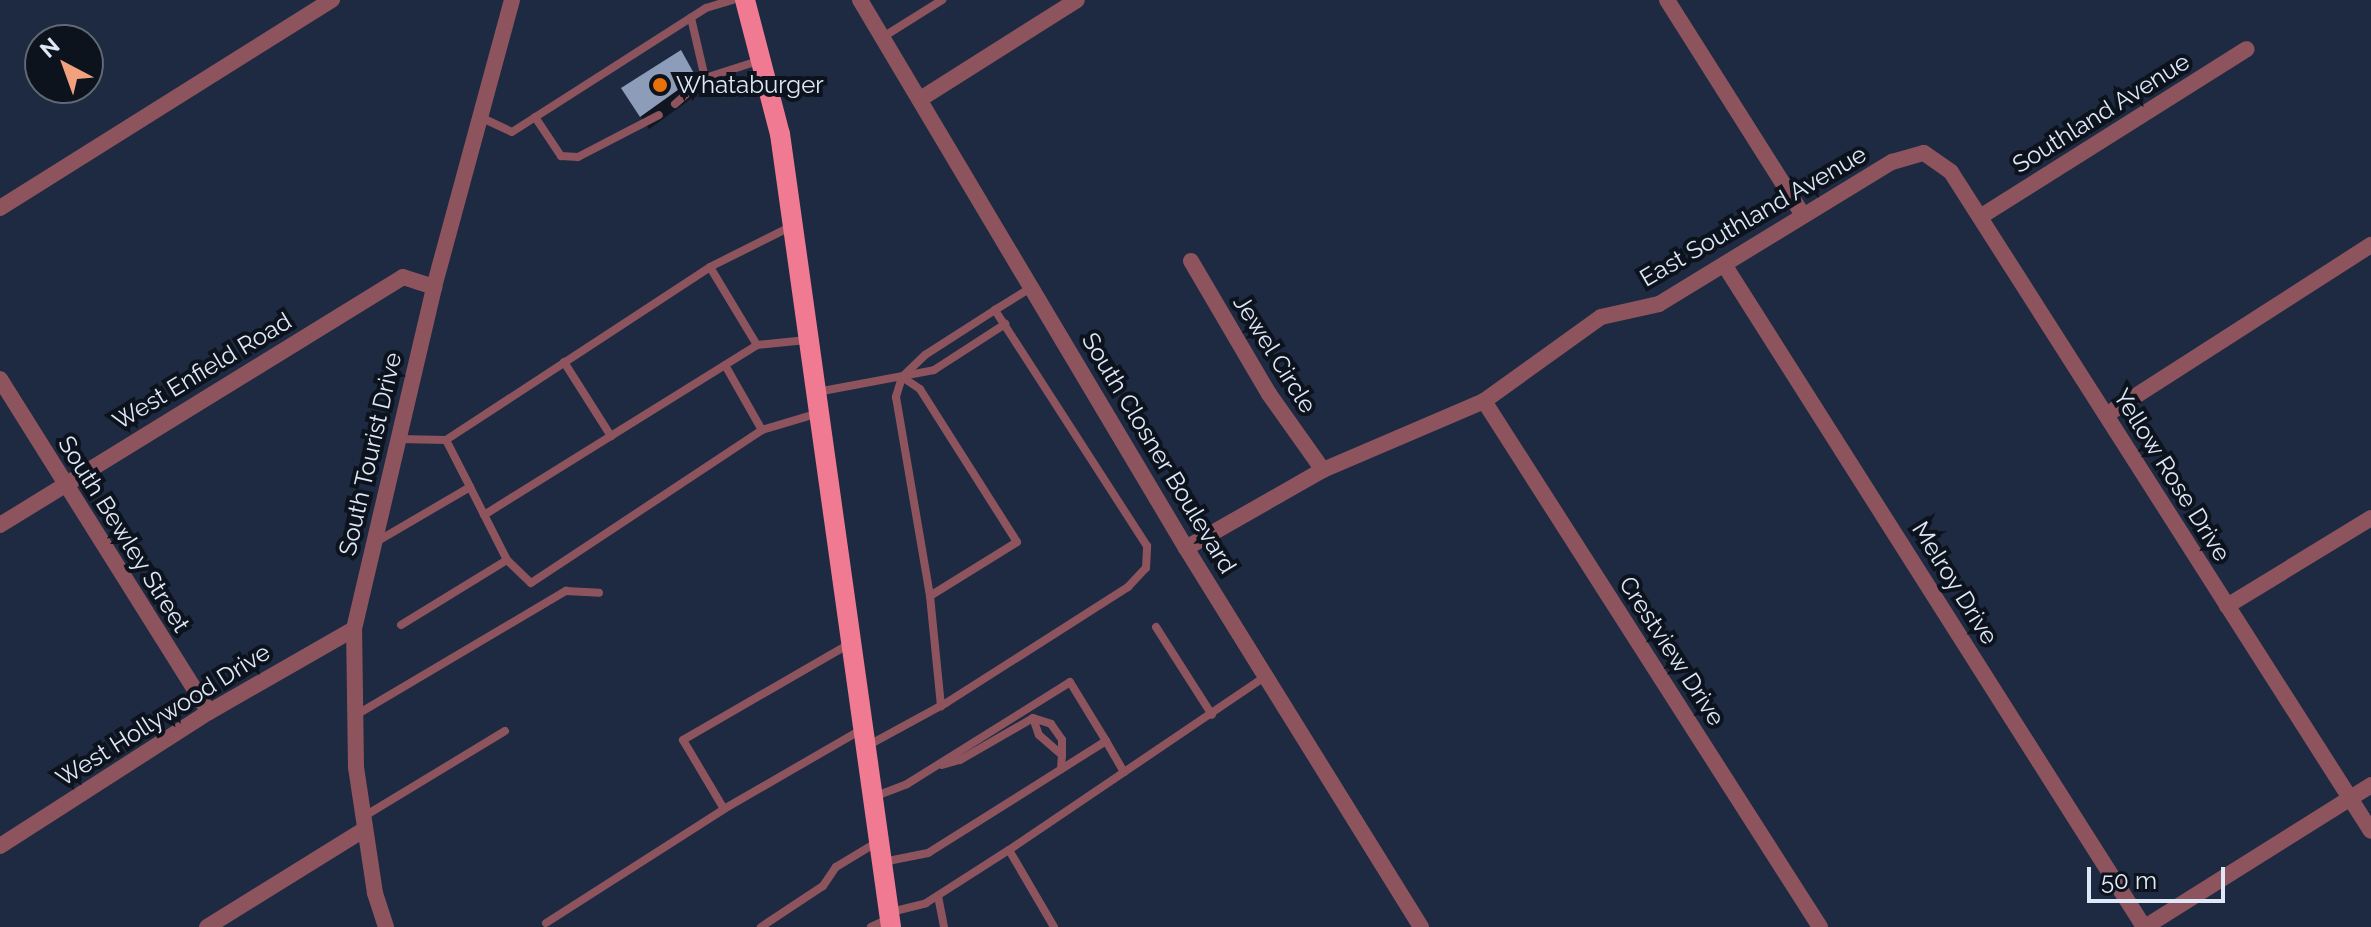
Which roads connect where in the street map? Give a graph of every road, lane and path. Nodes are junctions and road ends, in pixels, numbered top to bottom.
1 (332, 0) edge
2 (512, 0) edge
3 (733, 0) edge
4 (745, 0) edge
5 (860, 0) edge
6 (942, 0) edge
7 (1077, 0) edge
8 (1667, 0) edge
9 (691, 18) junction
10 (883, 37) junction
11 (2247, 49) dead end
12 (761, 60) junction
13 (705, 78) junction
14 (922, 98) junction
15 (675, 104) dead end
16 (659, 115) dead end
17 (480, 117) junction
18 (535, 117) junction
19 (1924, 153) joint
20 (0, 208) edge
21 (1803, 215) junction
22 (1980, 217) junction
23 (793, 226) junction
24 (2371, 245) edge
25 (1191, 261) dead end
26 (1725, 266) junction
27 (710, 267) junction
28 (1033, 286) junction
29 (434, 287) junction
30 (995, 310) junction
31 (1005, 324) junction
32 (809, 339) junction
33 (757, 345) junction
34 (564, 362) junction
35 (725, 365) junction
36 (902, 377) junction
37 (0, 379) edge
38 (1484, 401) junction
39 (818, 402) junction
40 (2106, 415) junction
41 (762, 430) junction
42 (611, 436) junction
43 (398, 439) junction
44 (446, 440) junction
45 (1323, 470) junction
46 (63, 485) junction
47 (470, 487) junction
48 (484, 515) junction
49 (2371, 518) edge
50 (0, 525) edge
51 (374, 543) junction
52 (1186, 548) junction
53 (507, 560) junction
54 (599, 593) dead end
55 (930, 596) junction
56 (2227, 606) junction
57 (401, 625) dead end
58 (1156, 627) dead end
59 (354, 629) junction
60 (852, 643) junction
61 (1266, 676) junction
62 (941, 706) junction
63 (209, 712) junction
64 (355, 715) junction
65 (1212, 715) junction
66 (1033, 718) junction
67 (505, 731) dead end
68 (865, 737) junction
69 (1106, 741) junction
70 (1062, 755) junction
71 (934, 767) junction
72 (1061, 769) junction
73 (1124, 772) junction
74 (2371, 785) edge
75 (873, 797) junction
76 (2350, 799) junction
77 (724, 809) junction
78 (364, 823) junction
79 (2371, 831) edge
80 (879, 841) junction
81 (0, 846) edge
82 (1009, 850) junction
83 (882, 862) junction
84 (938, 896) junction
85 (890, 919) edge
86 (546, 923) dead end
87 (207, 927) edge
88 (386, 927) edge
89 (761, 927) edge
90 (871, 927) edge
91 (944, 927) edge
92 (1054, 927) edge
93 (1421, 927) edge
94 (1820, 927) edge
95 (2145, 927) edge

1 - 20 street
2 - 17 street, South Tourist Drive
3 - 9 lane
4 - 12 main road
5 - 10 street, South Closner Boulevard
6 - 10 lane
7 - 14 street
8 - 21 street
9 - 13 lane
9 - 18 lane
10 - 14 street, South Closner Boulevard
11 - 22 street, Southland Avenue
12 - 13 lane
12 - 23 main road
13 - 15 lane
14 - 28 street, South Closner Boulevard
16 - 18 lane
17 - 18 lane
17 - 29 street, South Tourist Drive
19 - 21 street, East Southland Avenue
19 - 22 street, Yellow Rose Drive
21 - 26 street, East Southland Avenue
22 - 40 street, Yellow Rose Drive
23 - 27 lane
23 - 32 main road
24 - 40 street
25 - 45 street, Jewel Circle
26 - 38 street, East Southland Avenue
26 - 95 street, Melroy Drive
27 - 33 lane
27 - 34 lane
28 - 30 lane
28 - 52 street, South Closner Boulevard
29 - 43 street, South Tourist Drive
29 - 46 street, West Enfield Road
30 - 31 lane
30 - 36 lane
31 - 36 lane
31 - 62 lane
32 - 33 lane
32 - 39 main road
33 - 35 lane
34 - 42 lane
34 - 44 lane
35 - 41 lane
35 - 42 lane
36 - 39 lane
36 - 55 lane
36 - 55 lane
37 - 46 street, South Bewley Street
38 - 45 street, East Southland Avenue
38 - 94 street, Crestview Drive
39 - 41 lane
39 - 60 main road
40 - 56 street, Yellow Rose Drive
41 - 53 lane
42 - 48 lane
43 - 44 lane
43 - 51 street, South Tourist Drive
44 - 47 lane
45 - 52 street, East Southland Avenue
46 - 50 street, West Enfield Road
46 - 63 street, South Bewley Street
47 - 48 lane
47 - 51 lane
48 - 53 lane
49 - 56 street
51 - 59 street, South Tourist Drive
52 - 61 street, South Closner Boulevard
53 - 57 lane
54 - 64 lane
55 - 62 lane
56 - 76 street, Yellow Rose Drive
58 - 65 lane
59 - 63 street, West Hollywood Drive
59 - 64 street, South Tourist Drive
60 - 68 main road
60 - 77 lane
61 - 65 lane
61 - 93 street, South Closner Boulevard
62 - 68 lane
63 - 81 street, West Hollywood Drive
64 - 78 street, South Tourist Drive
65 - 73 lane
66 - 70 lane
66 - 70 lane
66 - 71 lane
67 - 78 lane
68 - 75 main road
68 - 77 lane
69 - 71 lane
69 - 72 lane
69 - 73 lane
70 - 72 lane
71 - 75 lane
72 - 83 lane
73 - 82 lane
74 - 76 street
75 - 80 main road
76 - 79 street, Yellow Rose Drive
76 - 95 street
77 - 86 lane
78 - 87 street
78 - 88 street, South Tourist Drive
80 - 83 main road
80 - 89 lane
82 - 84 lane
82 - 92 lane
83 - 85 main road
84 - 85 lane
84 - 91 lane
85 - 90 lane

